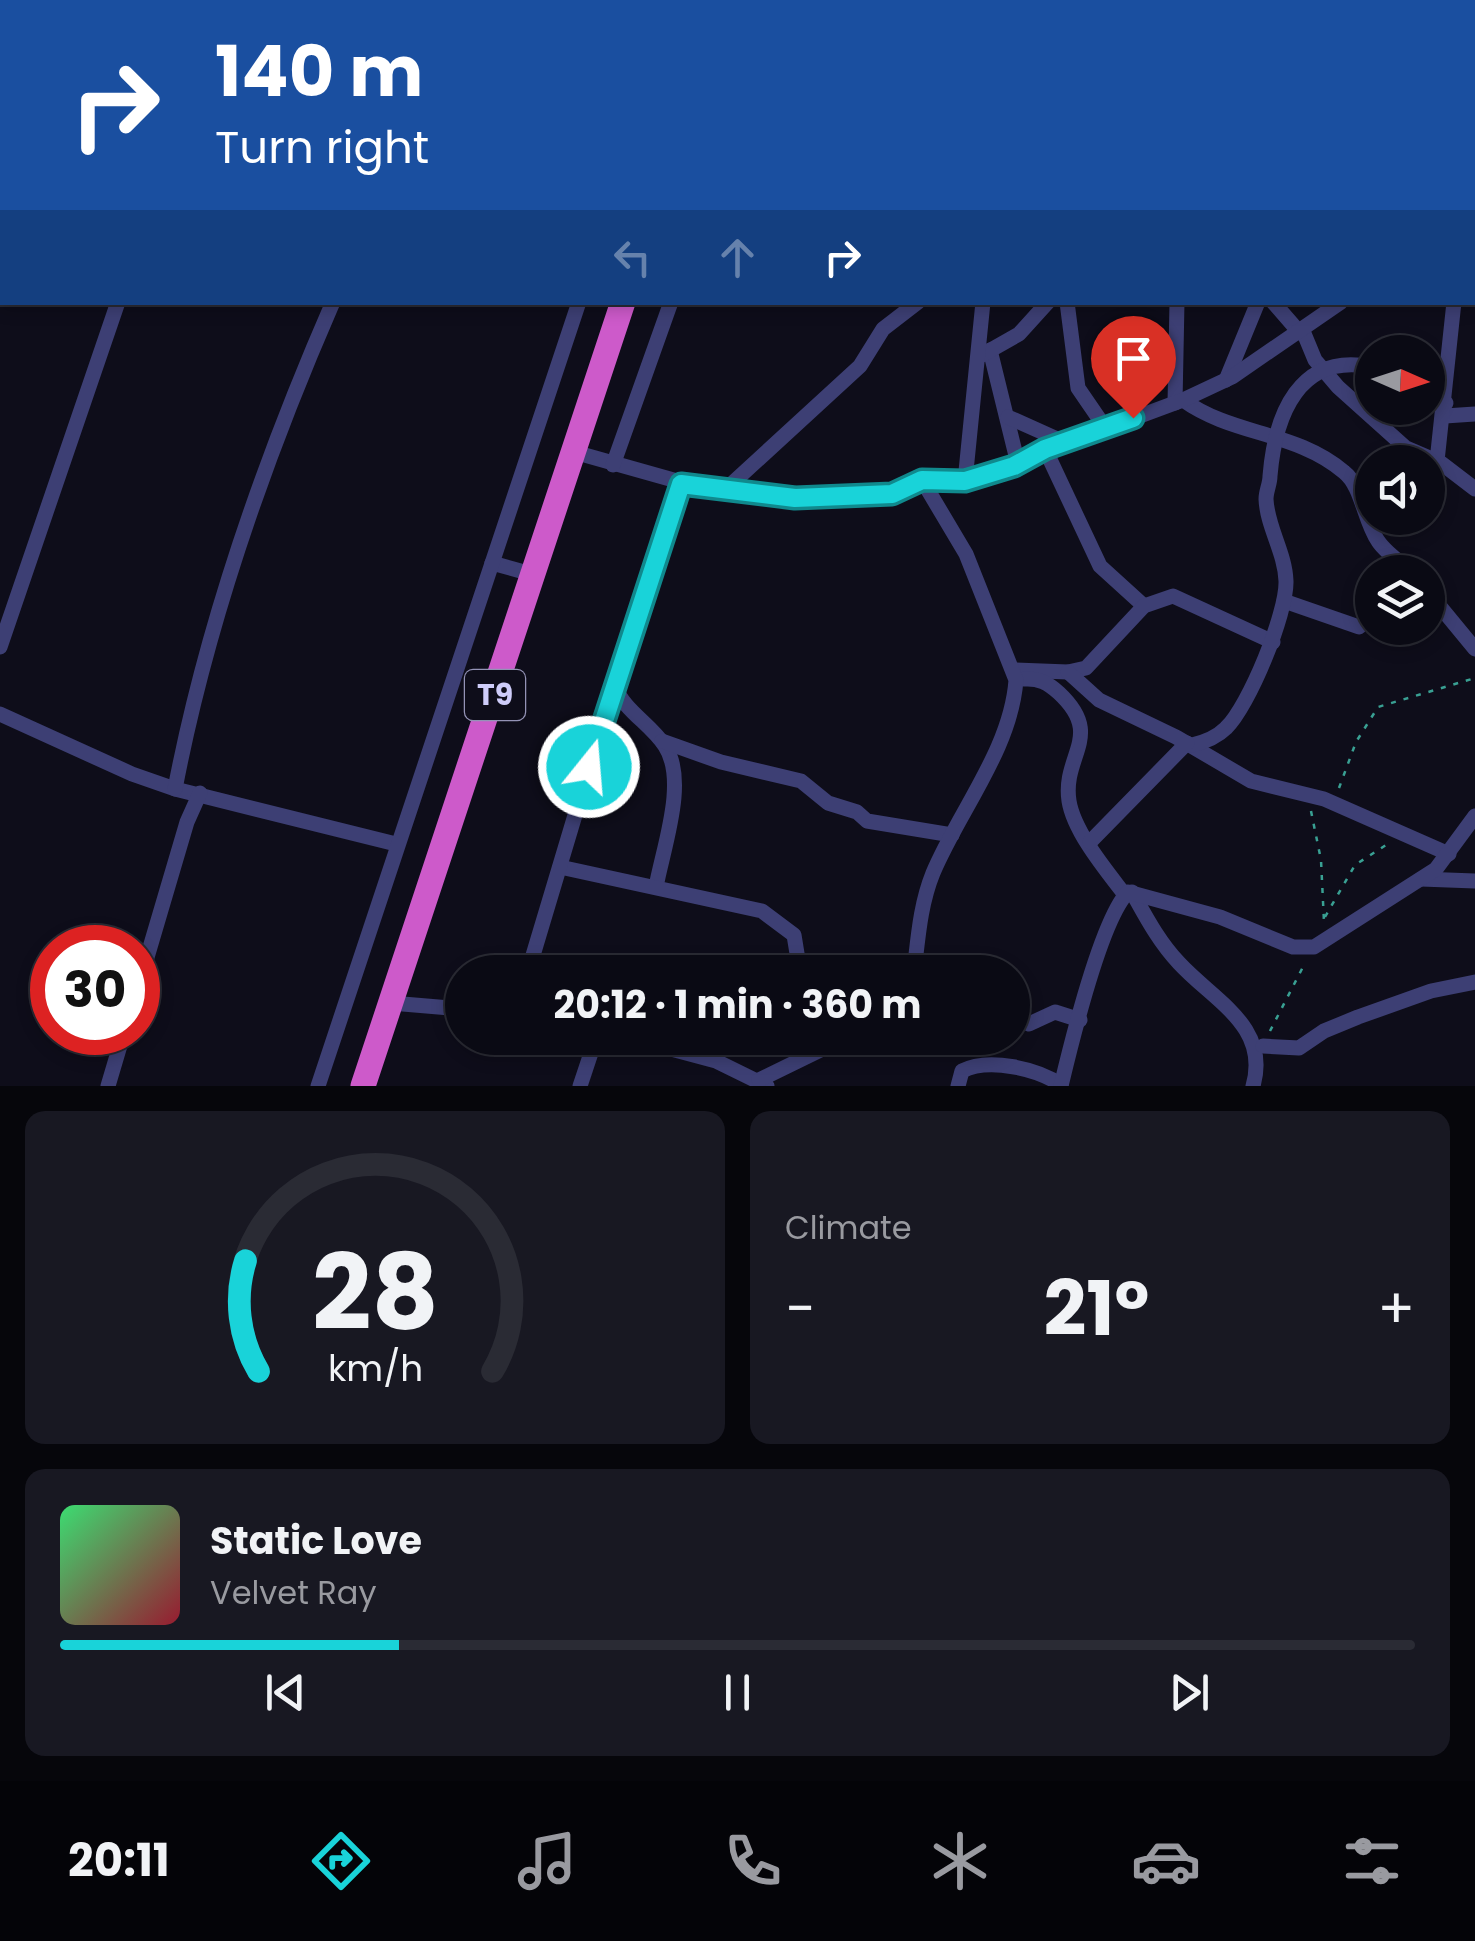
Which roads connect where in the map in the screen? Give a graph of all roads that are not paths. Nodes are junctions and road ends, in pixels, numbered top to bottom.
1 (117, 305) edge
2 (333, 305) edge
3 (578, 305) edge
4 (622, 305) edge
5 (670, 305) edge
6 (914, 305) edge
7 (983, 305) edge
8 (1045, 305) edge
9 (1066, 305) edge
10 (1177, 305) edge
11 (1276, 305) edge
12 (1337, 305) edge
13 (1453, 305) edge
14 (1259, 307) edge
15 (1302, 332) junction
16 (983, 355) junction
17 (1355, 363) edge
18 (1321, 368) junction
19 (1226, 380) junction
20 (1179, 402) junction
21 (1446, 410) junction
22 (1475, 414) edge
23 (1008, 417) junction
24 (1102, 422) dead end
25 (1273, 433) junction
26 (1064, 442) junction
27 (1403, 445) edge
28 (1440, 445) edge
29 (1045, 449) junction
30 (574, 452) junction
31 (1018, 464) junction
32 (613, 466) junction
33 (1445, 467) edge
34 (922, 480) junction
35 (965, 481) junction
36 (681, 484) junction
37 (726, 489) junction
38 (1475, 489) edge
39 (1393, 555) edge
40 (492, 563) junction
41 (535, 575) junction
42 (1284, 601) junction
43 (1144, 606) junction
44 (1445, 613) edge
45 (1355, 626) edge
46 (1274, 642) junction
47 (0, 647) edge
48 (1475, 649) edge
49 (1068, 672) junction
50 (1015, 675) junction
51 (614, 685) junction
52 (0, 714) edge
53 (662, 741) junction
54 (1190, 744) junction
55 (175, 788) junction
56 (200, 793) junction
57 (1475, 816) edge
58 (952, 835) junction
59 (1090, 842) junction
60 (396, 844) junction
61 (1449, 854) junction
62 (560, 867) junction
63 (1421, 880) junction
64 (1475, 880) edge
65 (656, 887) junction
66 (1128, 894) junction
67 (156, 925) edge
68 (533, 955) edge
69 (797, 955) edge
70 (920, 955) edge
71 (1475, 982) edge
72 (391, 1003) junction
73 (445, 1008) edge
74 (1080, 1020) junction
75 (1030, 1024) edge
76 (1263, 1046) road end
77 (117, 1055) edge
78 (590, 1055) edge
79 (694, 1055) edge
80 (814, 1055) edge
81 (763, 1083) edge
82 (1063, 1085) edge
83 (108, 1086) edge
84 (318, 1086) edge
85 (363, 1086) edge
86 (580, 1086) edge
87 (958, 1086) edge
88 (1253, 1086) edge

1 - 47 street
2 - 55 street
3 - 40 street
4 - 30 highway, T9
5 - 32 street
6 - 37 street
7 - 16 street
8 - 16 street
9 - 24 street
10 - 20 street
11 - 15 street
12 - 15 street
13 - 21 street
14 - 19 street
15 - 18 street
15 - 19 street
16 - 23 street
16 - 35 street
17 - 18 street
18 - 25 street
18 - 27 street
19 - 20 street
20 - 25 street
20 - 26 street
21 - 22 street
21 - 28 street
23 - 26 street
23 - 31 street
25 - 39 street
25 - 42 street
26 - 29 street
29 - 31 street
29 - 43 street
30 - 32 street
30 - 41 highway, T9
31 - 35 street
32 - 36 street
33 - 38 street
34 - 35 street
34 - 37 street
34 - 50 street
36 - 37 street
36 - 51 street
40 - 41 street
40 - 60 street
41 - 72 highway, T9
42 - 45 street
42 - 46 street
43 - 46 street
43 - 49 street
44 - 48 street
46 - 54 street
49 - 50 street
49 - 54 street
50 - 58 street
50 - 59 street
51 - 53 street
51 - 62 street
52 - 55 street
53 - 58 street
53 - 65 street
54 - 59 street
54 - 61 street
55 - 56 street
56 - 60 street
56 - 67 street
57 - 61 street
58 - 70 street
59 - 66 street
60 - 84 street
61 - 63 street
62 - 65 street
62 - 68 street
63 - 64 street
63 - 66 street
65 - 69 street
66 - 74 street
66 - 88 street
71 - 76 street
72 - 73 street
72 - 85 highway, T9
74 - 75 street
74 - 82 street
77 - 83 street
78 - 86 street
79 - 81 street
80 - 81 street
82 - 87 street

